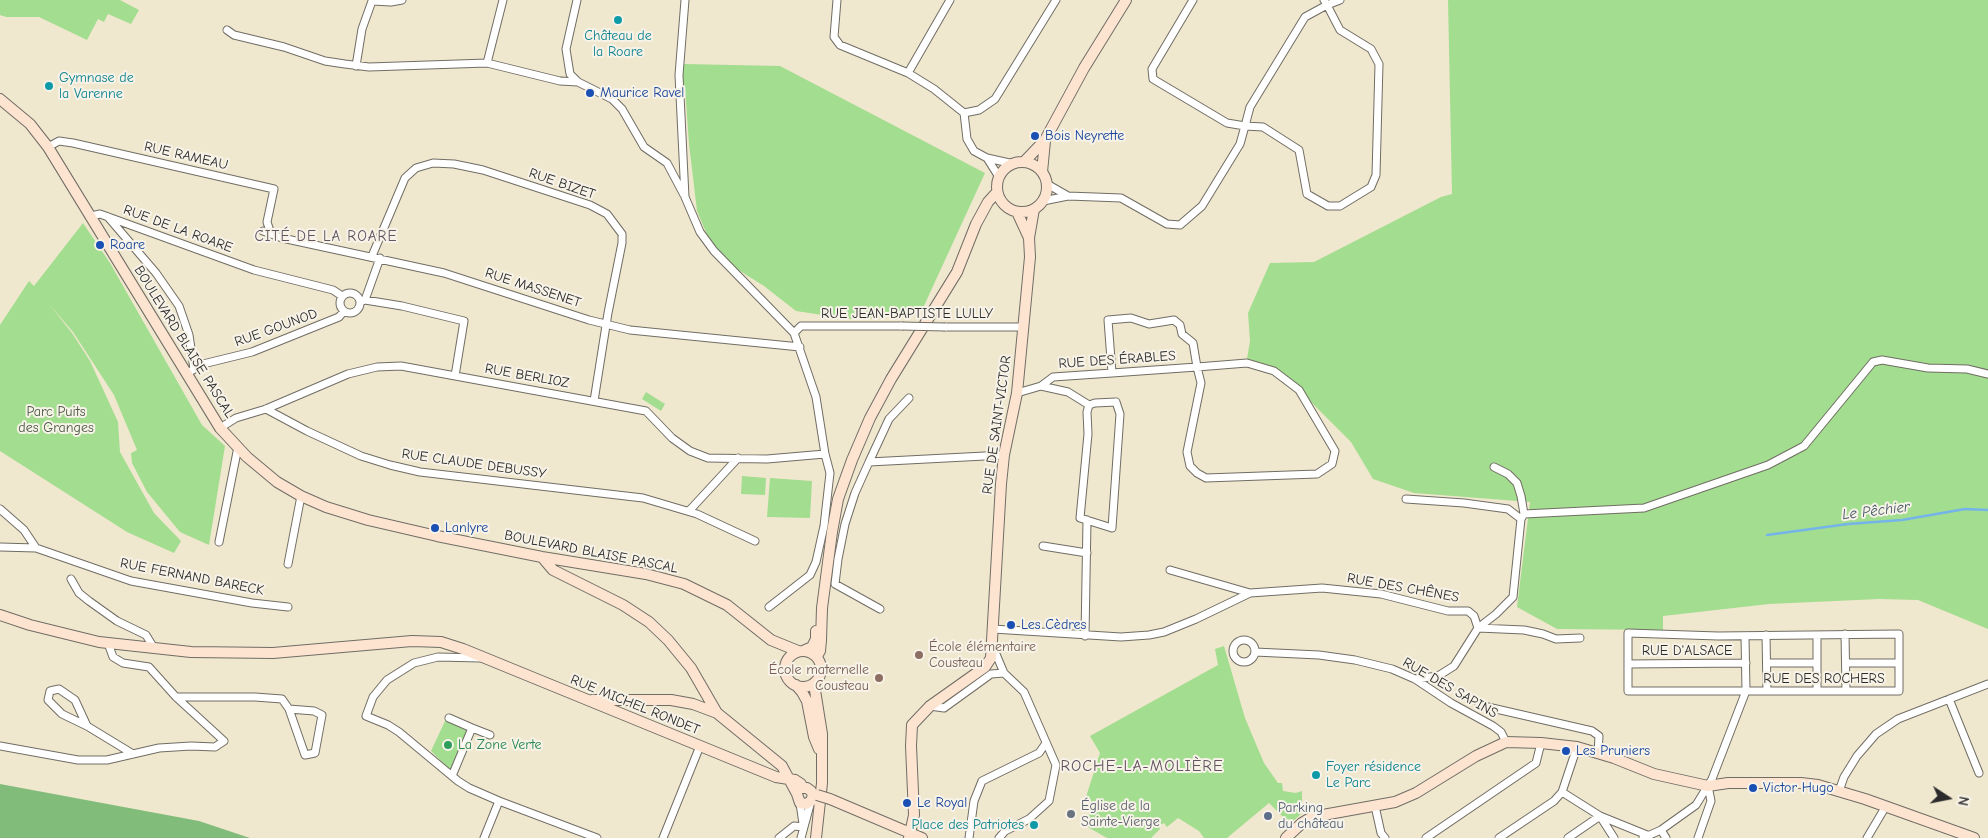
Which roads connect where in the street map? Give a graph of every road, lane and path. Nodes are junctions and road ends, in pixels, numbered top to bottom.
1 (371, 0) edge
2 (402, 0) edge
3 (503, 0) edge
4 (577, 0) edge
5 (685, 0) edge
6 (836, 0) edge
7 (950, 0) edge
8 (1056, 0) edge
9 (1126, 0) edge
10 (1193, 0) edge
11 (1340, 0) edge
12 (1325, 3) edge
13 (227, 30) dead end
14 (487, 62) junction
15 (356, 66) junction
16 (908, 73) junction
17 (578, 82) junction
18 (0, 99) edge
19 (964, 113) junction
20 (1245, 126) junction
21 (1045, 140) junction
22 (48, 147) junction
23 (986, 158) junction
24 (1024, 162) junction
25 (1014, 164) junction
26 (1042, 172) junction
27 (999, 177) junction
28 (1047, 184) junction
29 (997, 192) junction
30 (1068, 196) junction
31 (685, 197) junction
32 (1043, 201) junction
33 (1034, 209) junction
34 (1012, 210) junction
35 (91, 216) junction
36 (981, 216) junction
37 (108, 217) junction
38 (263, 232) dead end
39 (271, 234) junction
40 (1030, 238) junction
41 (376, 257) junction
42 (342, 296) junction
43 (363, 301) junction
44 (344, 311) junction
45 (607, 325) junction
46 (1023, 327) junction
47 (794, 333) junction
48 (800, 347) junction
49 (1197, 367) junction
50 (190, 371) junction
51 (1112, 373) junction
52 (1988, 374) edge
53 (455, 376) junction
54 (1041, 386) junction
55 (1017, 394) junction
56 (909, 398) dead end
57 (594, 401) junction
58 (1089, 405) junction
59 (266, 409) junction
60 (220, 428) junction
61 (238, 447) junction
62 (825, 454) junction
63 (1004, 455) junction
64 (738, 458) junction
65 (869, 462) junction
66 (1494, 467) dead end
67 (301, 496) junction
68 (1406, 499) dead end
69 (0, 509) edge
70 (689, 511) junction
71 (1522, 516) junction
72 (1088, 520) junction
73 (832, 532) junction
74 (219, 542) dead end
75 (755, 542) dead end
76 (1043, 546) dead end
77 (0, 547) edge
78 (35, 548) junction
79 (1087, 553) junction
80 (542, 557) junction
81 (288, 564) dead end
82 (1170, 570) dead end
83 (71, 579) dead end
84 (1250, 594) junction
85 (288, 607) dead end
86 (769, 607) dead end
87 (880, 609) dead end
88 (0, 615) edge
89 (1478, 628) junction
90 (993, 629) junction
91 (1845, 634) junction
92 (1766, 635) junction
93 (1817, 635) junction
94 (1084, 636) junction
95 (1745, 636) junction
96 (1580, 638) dead end
97 (771, 640) junction
98 (108, 643) junction
99 (993, 647) junction
100 (154, 648) junction
101 (801, 651) junction
102 (1255, 652) dead end
103 (816, 656) junction
104 (483, 658) junction
105 (1746, 663) junction
106 (1767, 663) junction
107 (1817, 663) junction
108 (1846, 663) junction
109 (1899, 663) junction
110 (1628, 664) junction
111 (785, 665) junction
112 (1004, 673) junction
113 (1415, 679) junction
114 (814, 684) junction
115 (1988, 684) edge
116 (796, 686) junction
117 (1746, 691) junction
118 (1767, 691) junction
119 (1817, 691) junction
120 (1846, 691) junction
121 (176, 697) junction
122 (1949, 699) junction
123 (586, 700) junction
124 (1478, 705) dead end
125 (930, 706) junction
126 (289, 709) junction
127 (717, 713) junction
128 (449, 718) dead end
129 (87, 726) junction
130 (472, 728) junction
131 (490, 735) dead end
132 (1506, 742) junction
133 (1046, 743) junction
134 (1541, 743) junction
135 (0, 746) edge
136 (700, 746) junction
137 (1577, 747) junction
138 (821, 753) junction
139 (1598, 753) junction
140 (133, 754) junction
141 (1979, 773) dead end
142 (452, 776) junction
143 (788, 779) junction
144 (1708, 786) junction
145 (1838, 791) junction
146 (1562, 792) junction
147 (798, 794) junction
148 (814, 797) junction
149 (499, 801) junction
150 (1375, 806) junction
151 (1886, 806) junction
152 (1600, 816) junction
153 (804, 827) junction
154 (1661, 830) junction
155 (909, 835) edge
156 (1645, 836) edge
157 (484, 838) edge
158 (597, 838) edge
159 (663, 838) edge
160 (779, 838) edge
161 (801, 838) edge
162 (816, 838) edge
163 (922, 838) edge
164 (968, 838) edge
165 (999, 838) edge
166 (1286, 838) edge
167 (1384, 838) edge
168 (1426, 838) edge
169 (1500, 838) edge
170 (1568, 838) edge
171 (1614, 838) edge
172 (1666, 838) edge
173 (1698, 838) edge
174 (1867, 838) edge
175 (1973, 838) edge

1 - 2 street
1 - 15 street
3 - 14 street
4 - 17 street
5 - 31 street
6 - 16 street
7 - 16 street
8 - 19 street
9 - 21 main road
10 - 20 street
11 - 12 street
12 - 20 street
12 - 20 street
13 - 15 street
14 - 15 street
14 - 17 street
16 - 19 street
17 - 31 street
18 - 22 main road, BOULEVARD BLAISE PASCAL
19 - 23 street
20 - 30 street
21 - 24 main road
21 - 26 main road
22 - 35 main road, BOULEVARD BLAISE PASCAL
22 - 39 street, RUE RAMEAU
23 - 25 street
23 - 27 street
24 - 25 main road
24 - 26 main road
25 - 27 main road
26 - 28 main road
27 - 29 main road
28 - 30 street
28 - 32 main road
29 - 34 main road
29 - 36 main road
30 - 32 street
31 - 47 street
32 - 33 main road
33 - 34 main road
33 - 40 main road, RUE DE SAINT-VICTOR
34 - 36 main road
34 - 40 main road, RUE DE SAINT-VICTOR
35 - 37 street, RUE DE LA ROARE
35 - 50 main road, BOULEVARD BLAISE PASCAL
36 - 73 main road
37 - 42 street, RUE DE LA ROARE
37 - 50 street, BOULEVARD BLAISE PASCAL
38 - 39 street, RUE MASSENET
39 - 41 street, RUE MASSENET
40 - 46 main road, RUE DE SAINT-VICTOR
41 - 43 street, RUE BIZET
41 - 45 street, RUE MASSENET
41 - 45 street, RUE BIZET
42 - 43 street, RUE DE LA ROARE
42 - 44 street
43 - 44 street
43 - 53 street, RUE DE LA ROARE
44 - 50 street, RUE GOUNOD
45 - 48 street, RUE MASSENET
45 - 57 street, RUE BIZET
46 - 47 street, RUE JEAN-BAPTISTE LULLY, bridge
46 - 55 main road, RUE DE SAINT-VICTOR
47 - 48 street
48 - 62 street
49 - 49 street
49 - 51 street, RUE DES ÉRABLES
49 - 51 street
50 - 60 main road, BOULEVARD BLAISE PASCAL
51 - 54 street, RUE DES ÉRABLES
52 - 71 street
53 - 57 street, RUE BERLIOZ
53 - 59 street, RUE BERLIOZ
54 - 55 street, RUE DES ÉRABLES
54 - 58 street
55 - 63 main road, RUE DE SAINT-VICTOR
56 - 65 street
57 - 64 street, RUE BERLIOZ
58 - 72 street
58 - 72 street
59 - 60 street, RUE BERLIOZ
59 - 70 street, RUE CLAUDE DEBUSSY
60 - 61 main road, BOULEVARD BLAISE PASCAL
61 - 67 main road, BOULEVARD BLAISE PASCAL
61 - 74 street
62 - 64 street, RUE BERLIOZ
62 - 86 street
63 - 65 street
63 - 90 main road, RUE DE SAINT-VICTOR
64 - 70 street
65 - 87 street
66 - 71 street
67 - 80 main road, BOULEVARD BLAISE PASCAL
67 - 81 street
68 - 71 street
69 - 78 street
70 - 75 street, RUE CLAUDE DEBUSSY
71 - 89 street
72 - 79 street
73 - 101 main road
73 - 103 main road
76 - 79 street
77 - 78 street, RUE FERNAND BARECK
78 - 85 street, RUE FERNAND BARECK
79 - 94 street
80 - 97 main road, BOULEVARD BLAISE PASCAL
80 - 127 main road
82 - 84 street
83 - 100 street
84 - 89 street, RUE DES CHÊNES
84 - 94 street, RUE DES CHÊNES
88 - 98 main road, RUE MICHEL RONDET
89 - 96 street
89 - 113 street
90 - 94 street, RUE DES CHÊNES
90 - 99 main road, RUE DE SAINT-VICTOR
91 - 93 street, RUE DES ROCHERS
91 - 108 street
91 - 109 street, RUE DES ROCHERS
92 - 93 street, RUE DES ROCHERS
92 - 95 street, RUE DES ROCHERS
92 - 106 street
93 - 107 street
95 - 105 street
95 - 110 street, RUE DES ROCHERS
97 - 101 main road, BOULEVARD BLAISE PASCAL
97 - 111 main road, BOULEVARD BLAISE PASCAL
98 - 100 main road, RUE MICHEL RONDET
98 - 121 street
99 - 112 street
99 - 125 main road
100 - 104 main road, RUE MICHEL RONDET
101 - 103 main road
101 - 111 main road
102 - 113 street, RUE DES SAPINS
103 - 114 main road
104 - 123 main road, RUE MICHEL RONDET
104 - 142 street
105 - 110 street, RUE D'ALSACE
105 - 117 street
106 - 107 street
106 - 118 street
107 - 119 street
108 - 109 street
108 - 120 street
109 - 120 street, RUE DES ROCHERS
110 - 117 street, RUE DES ROCHERS
111 - 116 main road
112 - 125 street
112 - 133 street
113 - 132 street, RUE DES SAPINS
114 - 116 main road
114 - 138 main road
115 - 122 street
116 - 138 main road
117 - 118 street, RUE DES ROCHERS
117 - 144 street
118 - 119 street, RUE DES ROCHERS
119 - 120 street, RUE DES ROCHERS
121 - 126 street
121 - 140 street
122 - 141 street
122 - 145 street
123 - 127 main road
123 - 136 main road, RUE MICHEL RONDET
124 - 139 street
125 - 155 main road
126 - 126 street
127 - 143 main road
128 - 130 street
129 - 129 street
129 - 140 street
130 - 131 street
130 - 142 street
132 - 134 main road
132 - 150 main road
133 - 164 street
133 - 165 street
134 - 137 main road
134 - 168 street
135 - 140 street
136 - 143 main road, RUE MICHEL RONDET
136 - 159 street
137 - 139 main road
137 - 146 street
138 - 162 main road
139 - 144 main road
142 - 149 street
143 - 147 main road
144 - 145 main road
144 - 154 street
144 - 173 street
145 - 151 main road
146 - 152 street
146 - 169 street
147 - 148 main road
147 - 148 main road
147 - 153 street
148 - 153 street
148 - 155 main road, bridge
149 - 157 street
149 - 158 street
150 - 166 main road
150 - 167 street
151 - 174 street
151 - 175 main road
152 - 156 street
152 - 170 street
152 - 171 street
153 - 160 street
153 - 161 street
154 - 156 street
154 - 172 street
155 - 163 main road

